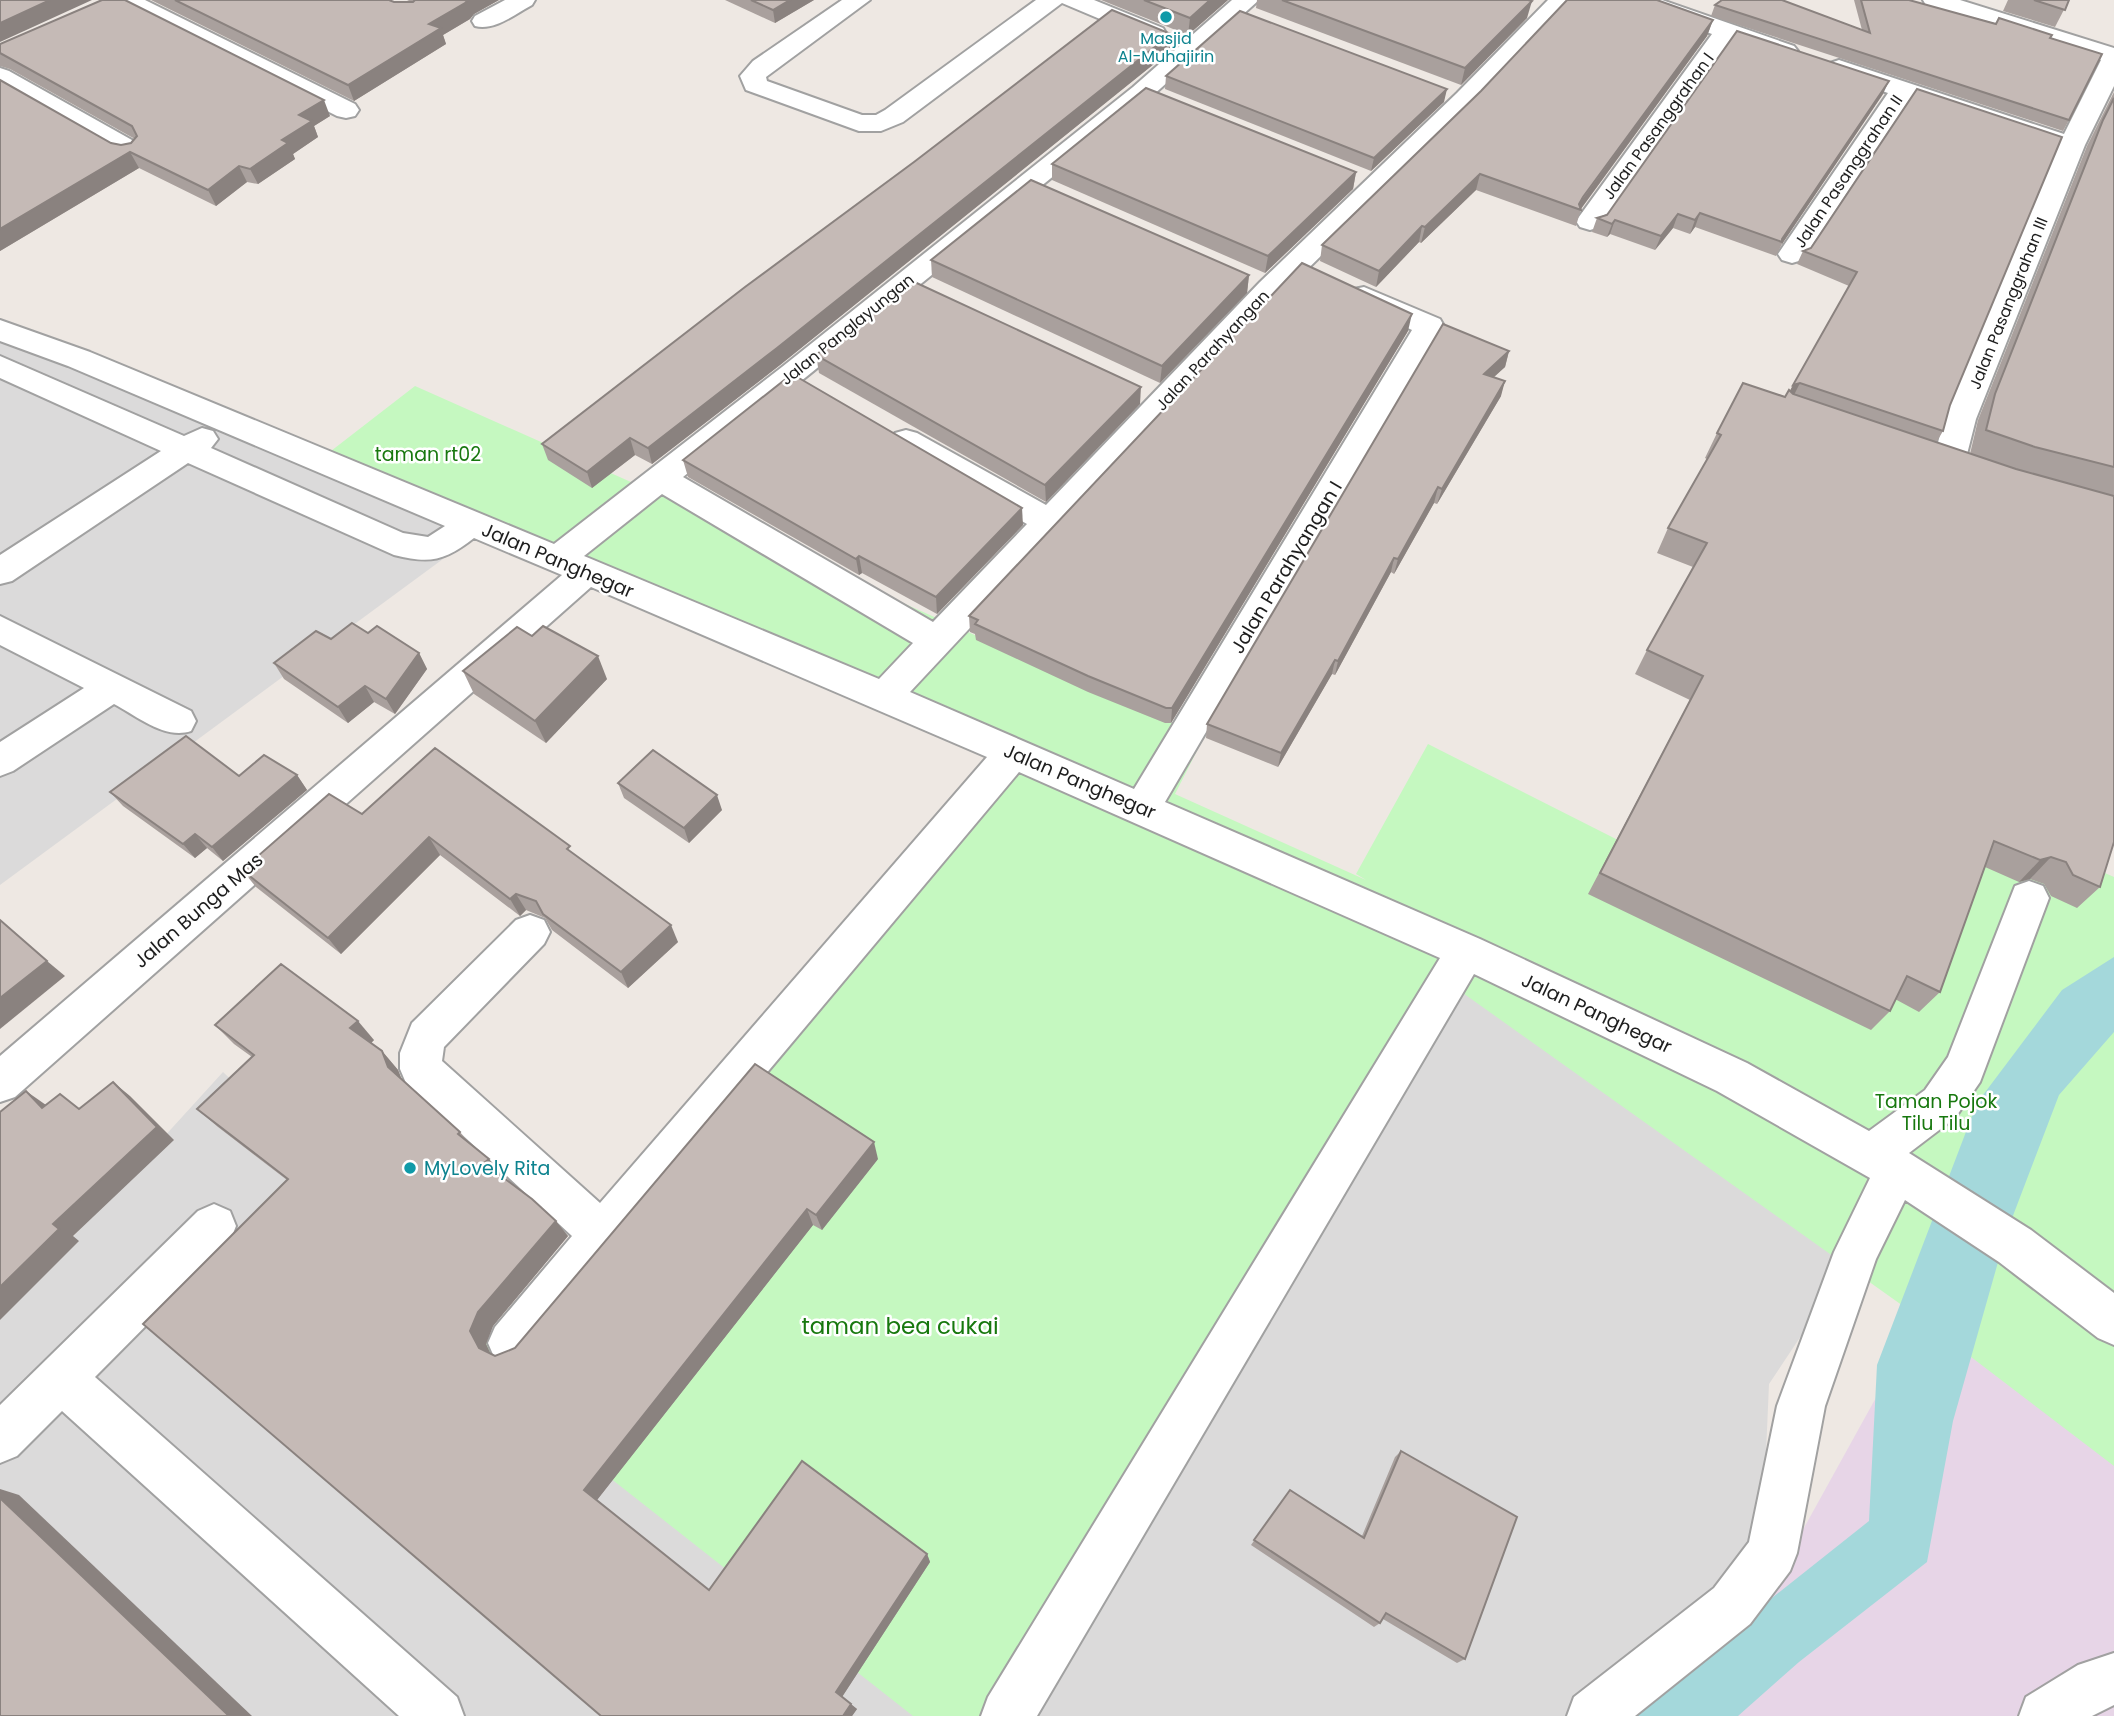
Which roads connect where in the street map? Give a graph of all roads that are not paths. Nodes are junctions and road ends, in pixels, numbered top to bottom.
1 (523, 0) edge
2 (858, 0) edge
3 (1052, 0) edge
4 (1072, 0) edge
5 (1638, 0) edge
6 (1935, 0) edge
7 (117, 2) edge
8 (1545, 6) edge
9 (1248, 11) edge
10 (484, 21) dead end
11 (1726, 32) junction
12 (1192, 48) junction
13 (2114, 58) edge
14 (0, 76) edge
15 (1903, 89) junction
16 (346, 110) edge
17 (2073, 145) junction
18 (130, 150) edge
19 (1590, 221) dead end
20 (1793, 254) dead end
21 (1320, 275) junction
22 (0, 330) edge
23 (0, 366) edge
24 (793, 374) junction
25 (823, 394) edge
26 (228, 423) junction
27 (883, 428) edge
28 (186, 450) junction
29 (1950, 462) edge
30 (660, 478) junction
31 (471, 523) junction
32 (1051, 523) junction
33 (573, 565) junction
34 (0, 572) edge
35 (0, 629) edge
36 (938, 641) junction
37 (113, 687) junction
38 (884, 696) junction
39 (178, 721) dead end
40 (1014, 752) junction
41 (0, 761) edge
42 (1143, 807) junction
43 (2029, 898) dead end
44 (530, 932) edge
45 (1466, 951) junction
46 (0, 1083) edge
47 (1898, 1171) junction
48 (214, 1226) dead end
49 (602, 1234) junction
50 (2114, 1322) edge
51 (511, 1343) dead end
52 (60, 1378) junction
53 (0, 1439) edge
54 (2114, 1679) edge
55 (438, 1716) edge
56 (1007, 1716) edge
57 (1593, 1716) edge
58 (2045, 1716) edge

1 - 10 street
2 - 3 street
4 - 12 street
5 - 11 street
6 - 13 street
7 - 16 street
8 - 21 street, Jalan Parahyangan
9 - 12 street, Jalan Panglayungan
11 - 15 street
11 - 19 street, Jalan Pasanggrahan l
12 - 24 street, Jalan Panglayungan
13 - 17 street, Jalan Pasanggrahan llI
14 - 18 street
15 - 17 street
15 - 20 street, Jalan Pasanggrahan II
17 - 29 street, Jalan Pasanggrahan llI
21 - 32 street, Jalan Parahyangan
21 - 42 street, Jalan Parahyangan I
22 - 26 street, Jalan Panghegar
23 - 28 street
24 - 25 street
24 - 30 street, Jalan Panglayungan
26 - 28 street
26 - 31 street, Jalan Panghegar
27 - 32 street
28 - 31 street
28 - 34 street
30 - 33 street, Jalan Panglayungan
30 - 36 street
31 - 33 street, Jalan Panghegar
32 - 36 street, Jalan Parahyangan
33 - 38 street, Jalan Panghegar
33 - 46 street, Jalan Bunga Mas
35 - 37 street
36 - 38 street, Jalan Parahyangan
37 - 39 street
37 - 41 street
38 - 40 street, Jalan Panghegar
40 - 42 street, Jalan Panghegar
40 - 49 street
42 - 45 street, Jalan Panghegar
43 - 47 street
44 - 49 street
45 - 47 street, Jalan Panghegar
45 - 56 street
47 - 50 street, Jalan Panghegar
47 - 57 street
48 - 52 street
49 - 51 street
52 - 53 street
52 - 55 street
54 - 58 street

